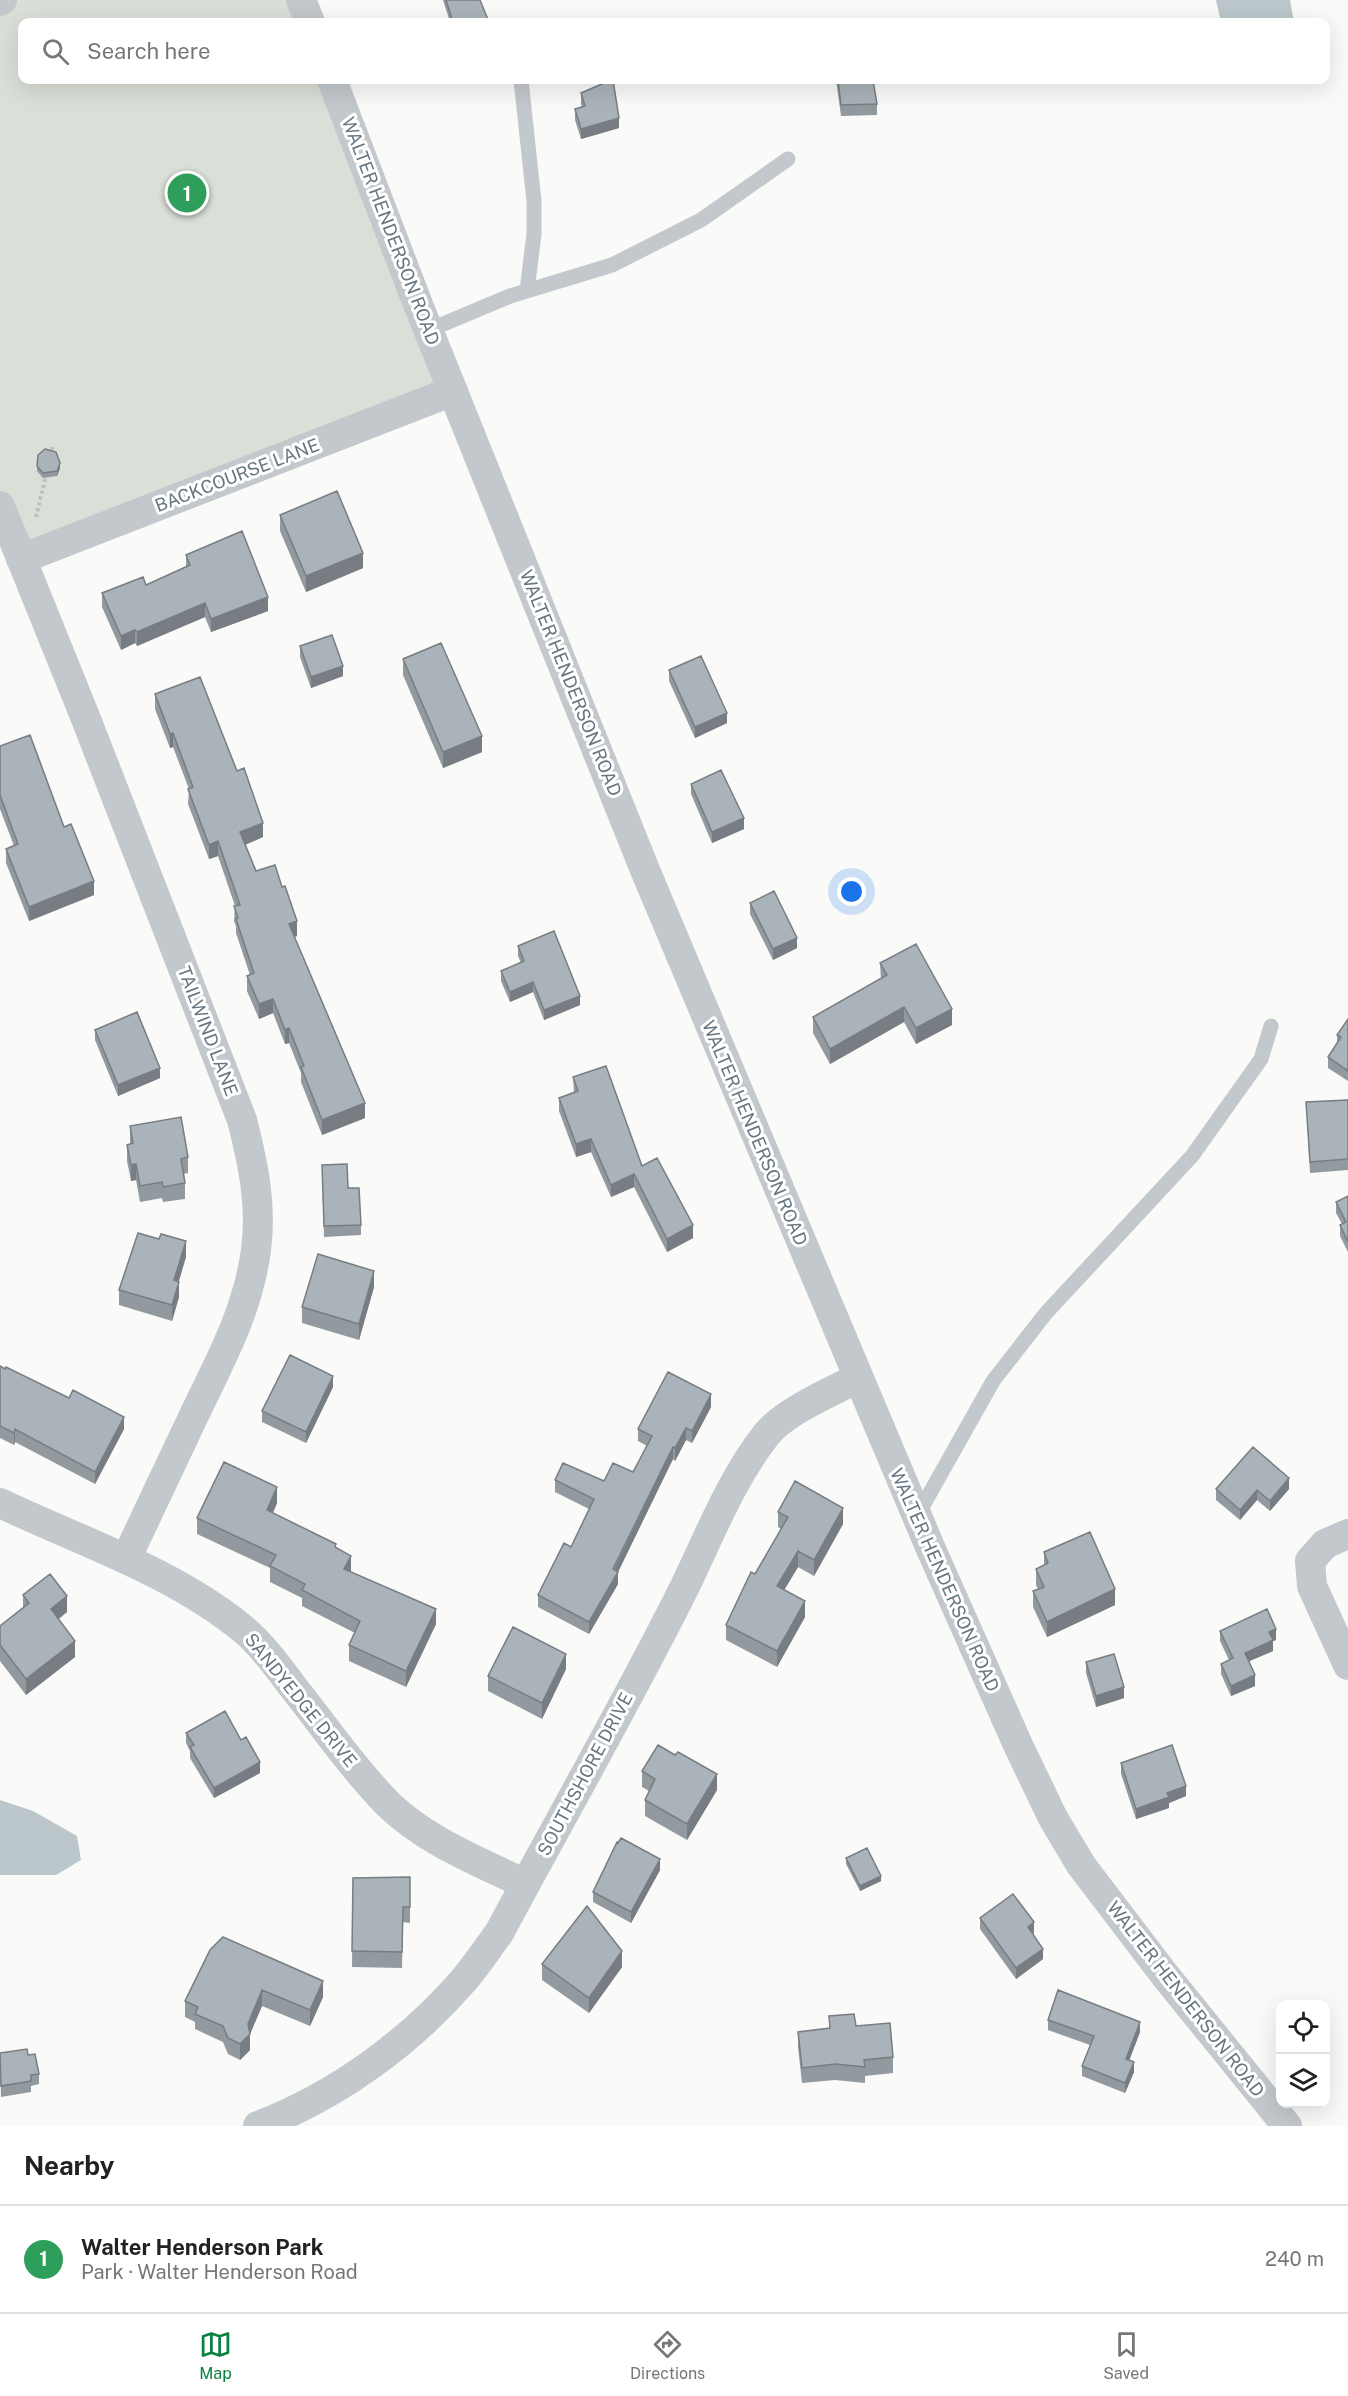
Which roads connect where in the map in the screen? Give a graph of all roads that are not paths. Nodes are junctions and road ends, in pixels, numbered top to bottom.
1 (301, 0) edge
2 (308, 18) edge
3 (334, 84) edge
4 (521, 84) edge
5 (788, 159) dead end
6 (527, 291) junction
7 (429, 330) junction
8 (453, 391) junction
9 (0, 506) edge
10 (21, 559) junction
11 (1271, 1026) dead end
12 (858, 1378) junction
13 (0, 1503) edge
14 (917, 1516) junction
15 (1348, 1534) edge
16 (126, 1559) junction
17 (1348, 1665) edge
18 (525, 1884) junction
19 (258, 2126) edge
20 (1287, 2126) edge

1 - 2 street
3 - 7 street, WALTER HENDERSON ROAD
4 - 6 lane
5 - 6 lane
6 - 7 lane
7 - 8 street, WALTER HENDERSON ROAD
8 - 10 street, BACKCOURSE LANE
8 - 12 street, WALTER HENDERSON ROAD
9 - 10 street, TAILWIND LANE
10 - 16 street, TAILWIND LANE
11 - 14 lane
12 - 14 street, WALTER HENDERSON ROAD
12 - 18 street, SOUTHSHORE DRIVE
13 - 16 street, SANDYEDGE DRIVE
14 - 20 street, WALTER HENDERSON ROAD
15 - 17 street
16 - 18 street, SANDYEDGE DRIVE
18 - 19 street, SOUTHSHORE DRIVE

